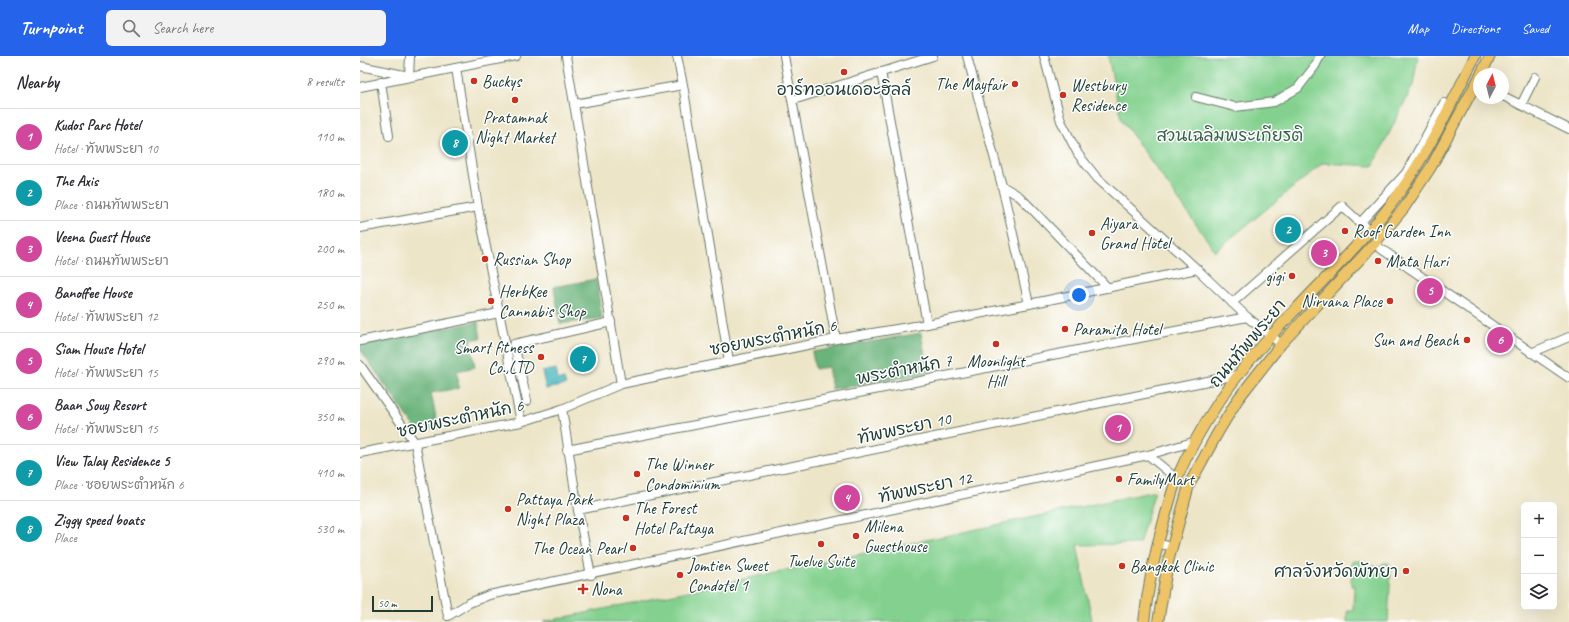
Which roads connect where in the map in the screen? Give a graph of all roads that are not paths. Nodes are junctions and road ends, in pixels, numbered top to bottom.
1 (410, 56) edge
2 (516, 56) edge
3 (566, 56) edge
4 (677, 56) edge
5 (784, 56) edge
6 (933, 56) edge
7 (967, 56) edge
8 (1044, 56) edge
9 (1320, 56) edge
10 (1475, 56) edge
11 (1490, 56) edge
12 (360, 66) edge
13 (456, 68) junction
14 (1484, 68) edge
15 (881, 72) junction
16 (409, 76) junction
17 (1535, 77) dead end
18 (381, 82) junction
19 (683, 85) junction
20 (360, 87) edge
21 (1473, 91) edge
22 (1196, 97) dead end
23 (1509, 99) edge
24 (793, 100) junction
25 (574, 104) junction
26 (1521, 105) junction
27 (1450, 107) junction
28 (1569, 130) edge
29 (389, 136) dead end
30 (1002, 186) junction
31 (478, 207) junction
32 (1360, 223) junction
33 (360, 228) edge
34 (1369, 231) junction
35 (1374, 244) junction
36 (1197, 269) junction
37 (1108, 288) junction
38 (1232, 303) junction
39 (1029, 304) junction
40 (499, 313) junction
41 (1247, 317) junction
42 (611, 322) junction
43 (927, 324) junction
44 (1270, 336) junction
45 (1569, 336) edge
46 (836, 339) junction
47 (360, 341) edge
48 (1281, 344) junction
49 (1531, 353) junction
50 (729, 361) junction
51 (360, 367) edge
52 (1237, 375) junction
53 (1568, 375) edge
54 (622, 384) junction
55 (1225, 392) junction
56 (1238, 399) junction
57 (527, 401) dead end
58 (562, 409) junction
59 (521, 422) junction
60 (1196, 441) junction
61 (415, 443) junction
62 (567, 450) junction
63 (360, 453) edge
64 (1148, 455) junction
65 (1177, 479) junction
66 (578, 510) junction
67 (1158, 544) junction
68 (1172, 547) junction
69 (1154, 559) junction
70 (1168, 562) junction
71 (591, 575) junction
72 (1144, 622) edge
73 (1158, 622) edge

1 - 16 street
2 - 13 street
3 - 25 street
4 - 19 street
5 - 24 street
6 - 15 street
7 - 30 street
8 - 36 street
9 - 22 street
10 - 27 main road, ถนนทัพพระยา
11 - 14 main road, ถนนทัพพระยา
12 - 16 street
13 - 16 street
13 - 31 street
15 - 24 street
15 - 43 street
16 - 18 street
17 - 26 street
18 - 20 street
18 - 29 street
19 - 25 street
19 - 50 street
21 - 35 main road, ถนนทัพพระยา
23 - 26 street
24 - 46 street
25 - 42 street
26 - 28 street
27 - 32 street
27 - 34 main road, ถนนทัพพระยา
30 - 37 street
30 - 39 street
31 - 33 street
31 - 40 street
32 - 34 street
32 - 38 street
34 - 44 main road, ถนนทัพพระยา
35 - 48 main road, ถนนทัพพระยา
35 - 49 street
36 - 37 street, ซอยพระตำหนัก 6
36 - 38 street
37 - 39 street, ซอยพระตำหนัก 6
38 - 41 street
39 - 43 street, ซอยพระตำหนัก 6
40 - 47 street
40 - 59 street
41 - 44 street
41 - 62 street, พระตำหนัก 7
42 - 54 street
42 - 57 street
43 - 46 street, ซอยพระตำหนัก 6
44 - 48 street
44 - 52 main road, ถนนทัพพระยา
45 - 49 street
46 - 50 street, ซอยพระตำหนัก 6
48 - 56 main road, ถนนทัพพระยา
49 - 53 street
50 - 54 street, ซอยพระตำหนัก 6
51 - 61 street
52 - 55 main road, ถนนทัพพระยา
52 - 66 street, ทัพพระยา 10
54 - 58 street, ซอยพระตำหนัก 6
55 - 56 street
55 - 60 main road, ถนนทัพพระยา
56 - 68 main road, ถนนทัพพระยา
58 - 59 street, ซอยพระตำหนัก 6
58 - 62 street
59 - 61 street, ซอยพระตำหนัก 6
60 - 64 street, ทัพพระยา 12
60 - 65 main road, ถนนทัพพระยา
61 - 63 street, ซอยพระตำหนัก 6
61 - 71 street, ทัพพระยา 12
62 - 66 street
64 - 65 street
64 - 71 street, ทัพพระยา 12
65 - 67 main road, ถนนทัพพระยา
66 - 71 street
67 - 68 street
67 - 69 main road, ถนนทัพพระยา
68 - 70 main road, ถนนทัพพระยา
69 - 70 street
69 - 72 main road, ถนนทัพพระยา
70 - 73 main road, ถนนทัพพระยา

